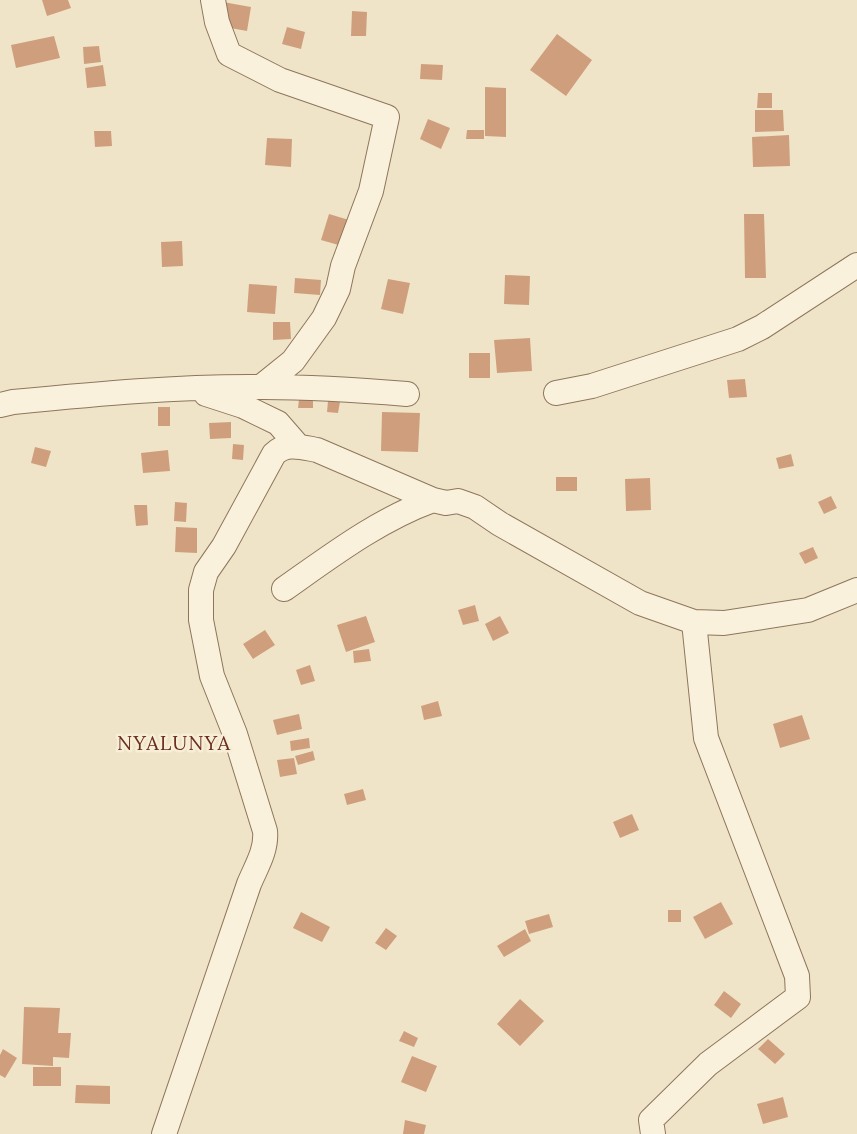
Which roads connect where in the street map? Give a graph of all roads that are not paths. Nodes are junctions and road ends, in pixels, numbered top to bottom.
1 (213, 0) edge
2 (857, 265) edge
3 (262, 386) junction
4 (191, 389) junction
5 (556, 393) dead end
6 (407, 394) dead end
7 (0, 405) edge
8 (298, 446) junction
9 (433, 500) junction
10 (284, 588) dead end
11 (857, 590) edge
12 (694, 622) junction
13 (164, 1134) edge
14 (653, 1134) edge

1 - 3 street
2 - 5 street
3 - 4 street
3 - 6 street
4 - 7 street
4 - 8 street
8 - 9 street
8 - 13 street
9 - 10 street
9 - 12 street
11 - 12 street
12 - 14 street

